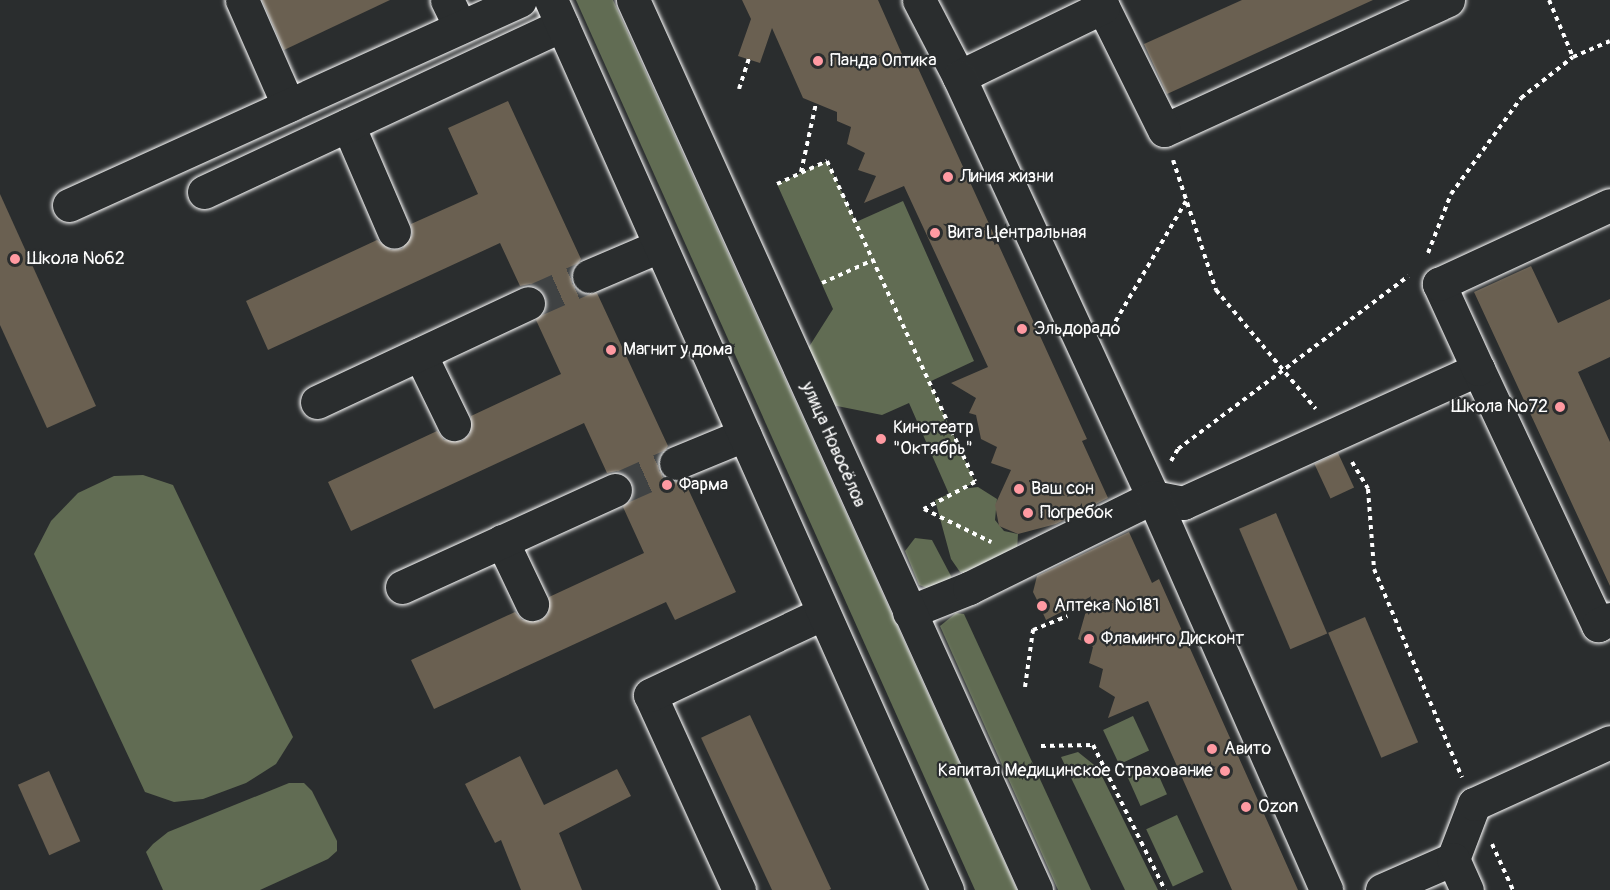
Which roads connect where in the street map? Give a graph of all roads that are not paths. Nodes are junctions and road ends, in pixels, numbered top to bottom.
1 (242, 0) edge
2 (520, 0) edge
3 (633, 0) edge
4 (919, 0) edge
5 (1448, 0) edge
6 (1071, 10) edge
7 (453, 13) edge
8 (556, 13) edge
9 (959, 77) junction
10 (288, 105) junction
11 (348, 125) junction
12 (204, 192) dead end
13 (69, 205) dead end
14 (1610, 205) edge
15 (394, 232) dead end
16 (659, 246) junction
17 (589, 276) tunnel mouth
18 (528, 303) tunnel mouth
19 (420, 354) junction
20 (1478, 369) junction
21 (317, 403) dead end
22 (454, 424) dead end
23 (744, 435) junction
24 (676, 463) tunnel mouth
25 (615, 490) tunnel mouth
26 (1152, 497) junction
27 (502, 541) junction
28 (402, 587) dead end
29 (532, 604) dead end
30 (909, 612) junction
31 (821, 614) junction
32 (1610, 619) edge
33 (1610, 742) edge
34 (1453, 859) junction
35 (739, 890) edge
36 (947, 890) edge
37 (1036, 890) edge
38 (1326, 890) edge
39 (1382, 890) edge
40 (1467, 890) edge

1 - 10 main road
2 - 7 main road
3 - 30 main road, улица Новосёлов
4 - 9 main road
5 - 6 main road
6 - 9 main road
7 - 10 main road
8 - 11 main road
8 - 16 main road
9 - 26 main road
10 - 13 main road
11 - 12 main road
11 - 15 main road
14 - 20 main road
16 - 17 main road
16 - 23 main road
18 - 19 main road
19 - 21 main road
19 - 22 main road
20 - 26 main road
20 - 32 main road
23 - 24 main road
23 - 31 main road
25 - 27 main road
26 - 30 main road
26 - 38 main road
27 - 28 main road
27 - 29 main road
30 - 37 main road, улица Новосёлов
31 - 35 main road
31 - 36 main road
33 - 34 main road
34 - 39 main road
34 - 40 main road

